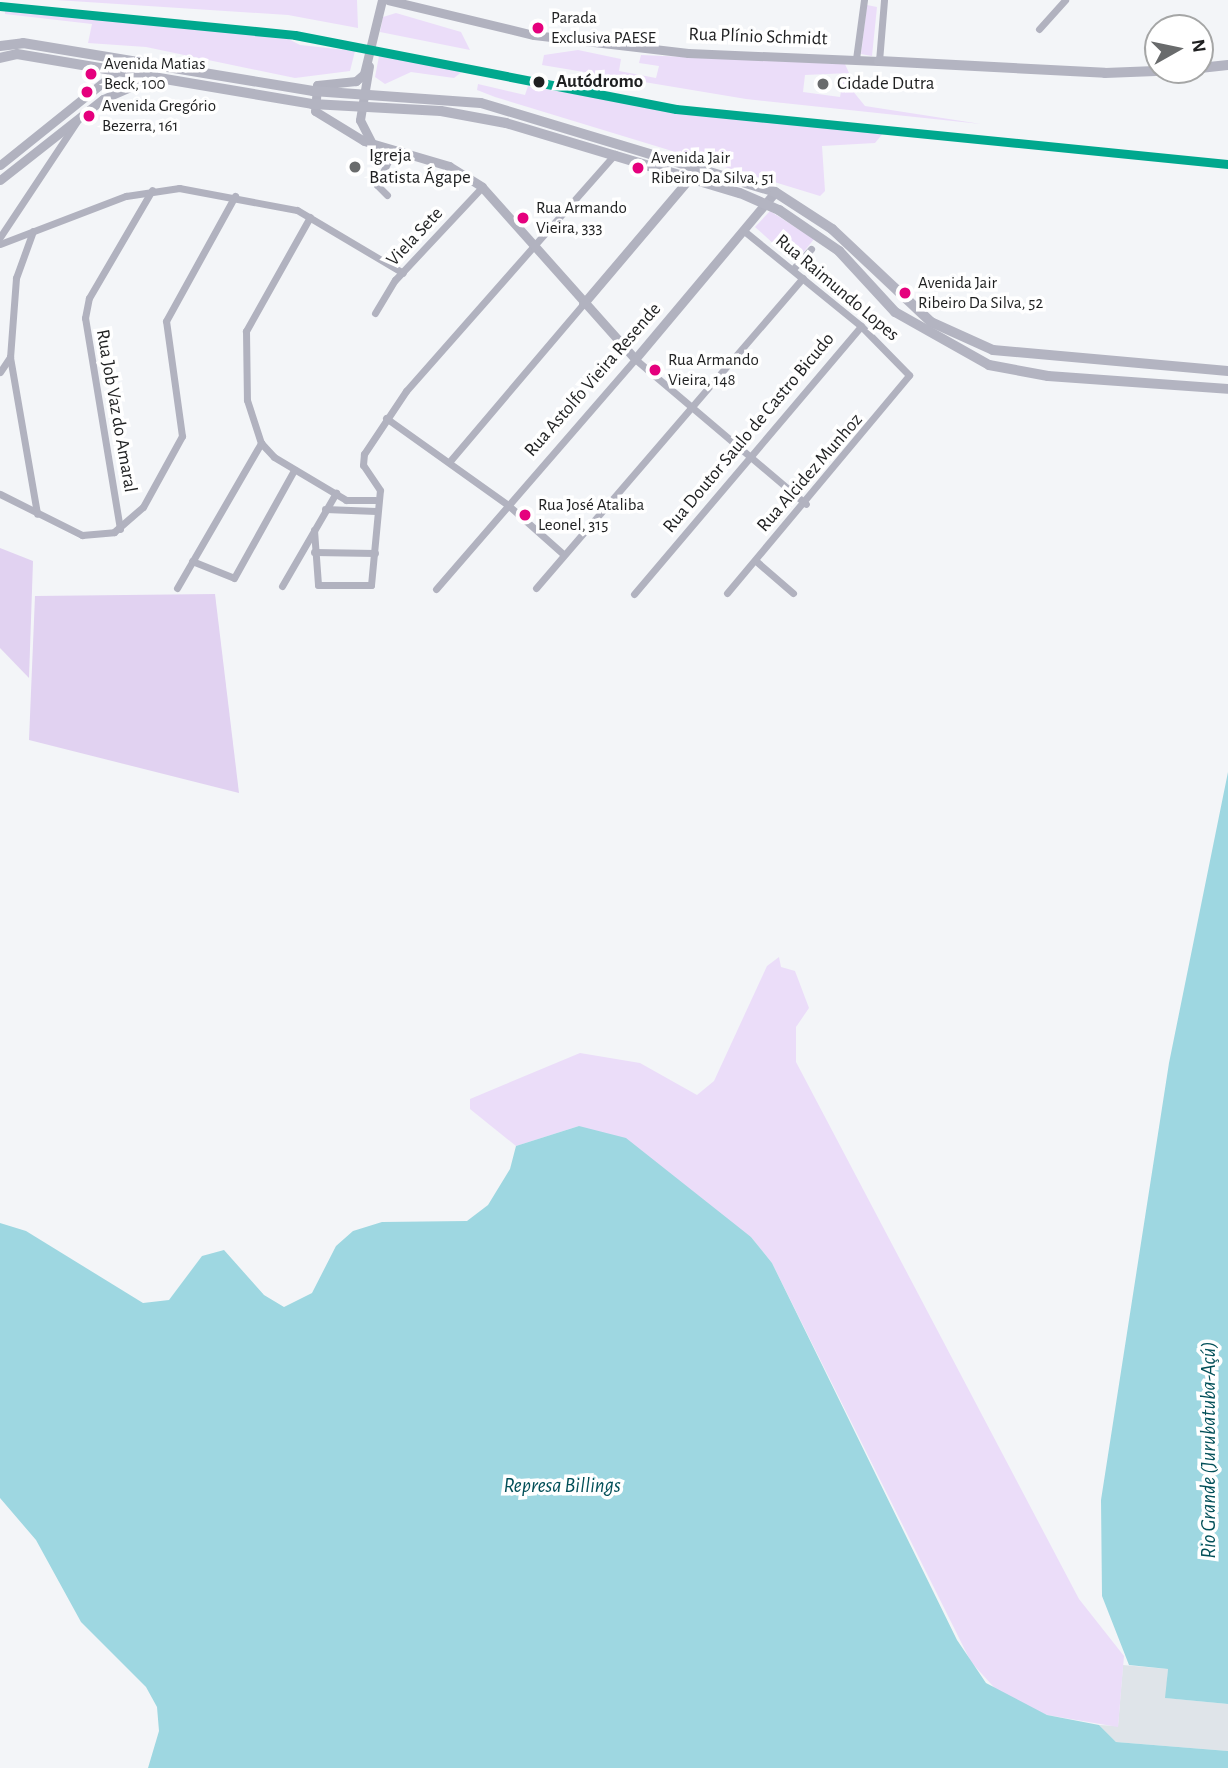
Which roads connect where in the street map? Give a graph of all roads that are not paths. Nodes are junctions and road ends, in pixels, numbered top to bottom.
1 (382, 0) edge
2 (388, 0) edge
3 (864, 0) edge
4 (884, 0) edge
5 (1065, 0) edge
6 (1039, 29) dead end
7 (0, 46) edge
8 (0, 58) edge
9 (856, 59) junction
10 (369, 61) junction
11 (878, 61) junction
12 (141, 62) junction
13 (1144, 71) edge
14 (116, 72) junction
15 (152, 78) junction
16 (313, 90) junction
17 (368, 97) junction
18 (312, 104) junction
19 (361, 115) junction
20 (77, 120) junction
21 (332, 123) junction
22 (371, 144) junction
23 (393, 150) junction
24 (615, 155) junction
25 (0, 166) edge
26 (714, 171) junction
27 (690, 178) junction
28 (0, 180) edge
29 (482, 187) junction
30 (152, 190) junction
31 (775, 192) junction
32 (387, 195) dead end
33 (235, 196) junction
34 (766, 204) junction
35 (310, 217) junction
36 (33, 231) junction
37 (744, 231) junction
38 (0, 237) edge
39 (0, 244) edge
40 (537, 248) junction
41 (811, 249) dead end
42 (793, 269) junction
43 (403, 273) junction
44 (803, 278) junction
45 (583, 304) junction
46 (376, 313) dead end
47 (861, 326) junction
48 (958, 338) junction
49 (942, 344) junction
50 (10, 357) junction
51 (635, 359) junction
52 (908, 370) joint
53 (1225, 370) edge
54 (0, 372) edge
55 (1224, 388) edge
56 (692, 407) junction
57 (386, 418) junction
58 (261, 443) junction
59 (748, 456) junction
60 (450, 461) junction
61 (294, 470) junction
62 (336, 492) junction
63 (0, 494) edge
64 (375, 500) junction
65 (806, 504) junction
66 (508, 505) junction
67 (325, 509) junction
68 (376, 511) junction
69 (37, 514) junction
70 (120, 529) junction
71 (314, 530) junction
72 (314, 552) junction
73 (375, 553) junction
74 (563, 554) junction
75 (192, 561) junction
76 (756, 561) junction
77 (282, 586) dead end
78 (177, 588) dead end
79 (536, 588) dead end
80 (436, 589) dead end
81 (727, 593) dead end
82 (793, 593) dead end
83 (634, 594) dead end

1 - 10 street
2 - 9 street, Rua Plínio Schmidt
3 - 9 street
4 - 11 street
5 - 6 street
7 - 12 main road
8 - 14 main road
9 - 11 street, Rua Plínio Schmidt
10 - 16 street
10 - 17 street
11 - 13 main road
12 - 14 main road
12 - 16 main road
14 - 15 main road
14 - 25 street
15 - 18 main road
15 - 20 street
16 - 17 main road
16 - 18 street
17 - 19 street
17 - 26 main road
18 - 19 main road
18 - 21 street
19 - 21 street
19 - 22 street
19 - 24 main road
20 - 28 street
20 - 38 street
21 - 22 street
22 - 23 street
23 - 29 street
23 - 32 street
24 - 27 main road
24 - 40 street
26 - 27 main road
26 - 31 main road
27 - 34 main road
27 - 45 street
29 - 40 street
29 - 43 street, Viela Sete
30 - 33 street
30 - 36 street
30 - 70 street, Rua Job Vaz do Amaral
31 - 34 street, Rua Astolfo Vieira Resende
31 - 48 main road
33 - 35 street
33 - 70 street
34 - 37 street, Rua Astolfo Vieira Resende
34 - 49 main road
35 - 43 street
35 - 58 street
36 - 39 street
36 - 50 street
37 - 42 street, Rua Raimundo Lopes
37 - 51 street, Rua Astolfo Vieira Resende
40 - 45 street
40 - 57 street
41 - 42 street
42 - 44 street, Rua Raimundo Lopes
43 - 46 street, Viela Sete
44 - 47 street, Rua Raimundo Lopes
44 - 56 street
45 - 51 street
45 - 60 street
47 - 52 street, Rua Raimundo Lopes
47 - 59 street, Rua Doutor Saulo de Castro Bicudo
48 - 49 main road
48 - 53 main road
49 - 55 main road
50 - 54 street
50 - 69 street
51 - 56 street
51 - 66 street, Rua Astolfo Vieira Resende
52 - 65 street, Rua Alcidez Munhoz
56 - 59 street
56 - 74 street
57 - 60 street
57 - 64 street
58 - 61 street
58 - 75 street
59 - 65 street
59 - 83 street, Rua Doutor Saulo de Castro Bicudo
60 - 66 street
61 - 62 street
61 - 75 street
62 - 64 street
62 - 67 street
63 - 69 street
64 - 68 street
65 - 76 street, Rua Alcidez Munhoz
66 - 74 street
66 - 80 street, Rua Astolfo Vieira Resende
67 - 68 street
67 - 71 street
68 - 73 street
69 - 70 street
71 - 72 street
71 - 77 street
72 - 73 street
72 - 73 street
74 - 79 street
75 - 78 street
76 - 81 street, Rua Alcidez Munhoz
76 - 82 street

